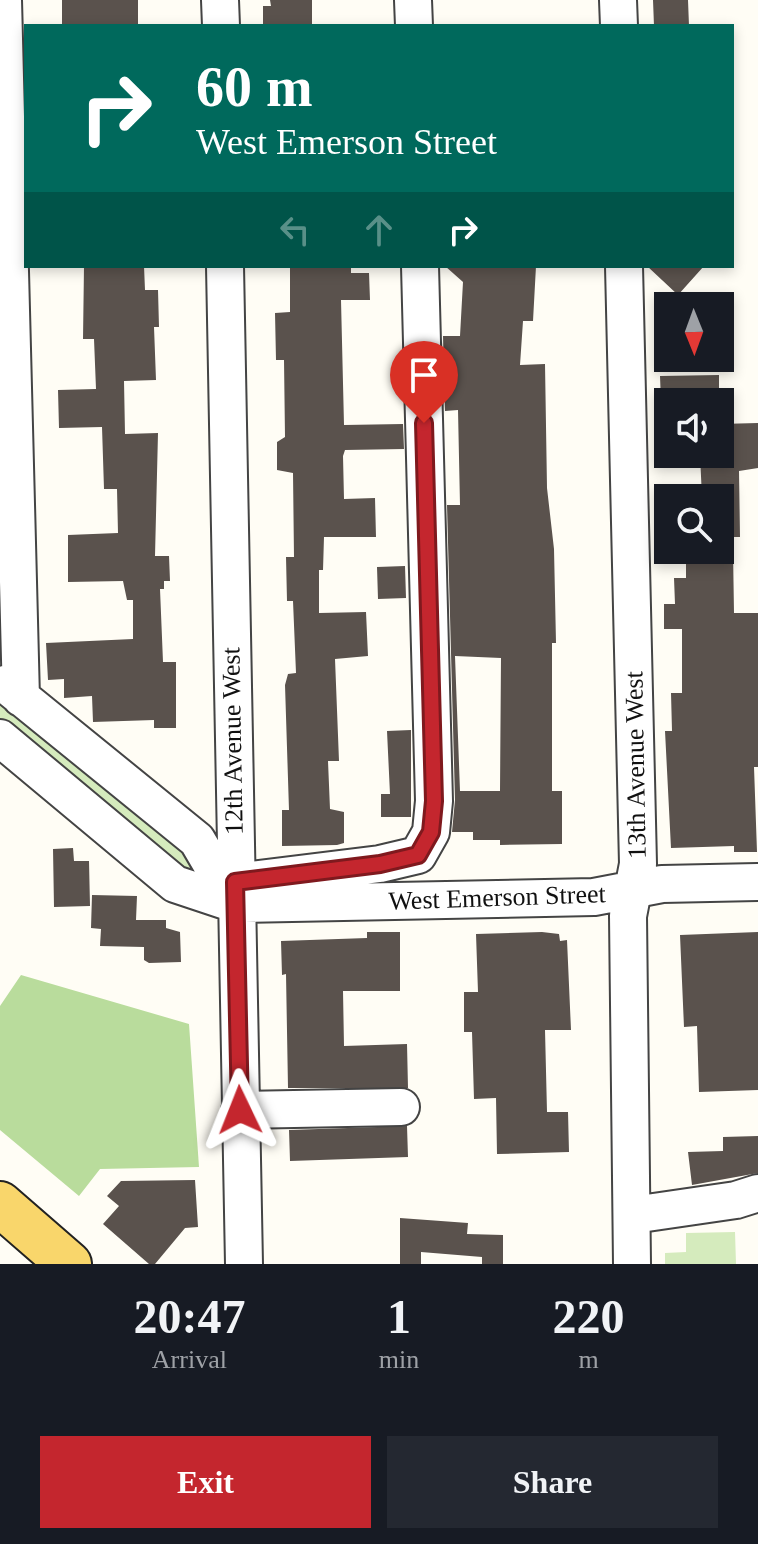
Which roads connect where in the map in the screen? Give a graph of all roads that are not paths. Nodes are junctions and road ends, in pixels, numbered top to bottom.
1 (3, 0) edge
2 (220, 0) edge
3 (413, 0) edge
4 (618, 0) edge
5 (221, 24) edge
6 (414, 24) edge
7 (619, 24) edge
8 (11, 101) edge
9 (225, 268) edge
10 (420, 268) edge
11 (624, 268) edge
12 (4, 326) edge
13 (11, 689) edge
14 (0, 738) edge
15 (758, 882) edge
16 (633, 890) junction
17 (235, 893) junction
18 (401, 1107) dead end
19 (240, 1110) junction
20 (758, 1193) edge
21 (0, 1204) edge
22 (633, 1215) junction
23 (63, 1262) edge
24 (244, 1264) edge
25 (632, 1264) edge

1 - 8 street
2 - 5 street
3 - 6 street
4 - 7 street
8 - 12 street
9 - 17 street, 12th Avenue West
10 - 17 street, West Emerson Street
11 - 16 street, 13th Avenue West
12 - 13 street
13 - 17 street
14 - 17 street, West Emerson Street
15 - 16 street, West Emerson Street
16 - 17 street, West Emerson Street
16 - 22 street, 13th Avenue West
17 - 19 street, 12th Avenue West
18 - 19 street
19 - 24 street, 12th Avenue West
20 - 22 street
21 - 23 main road
22 - 25 street, 13th Avenue West

